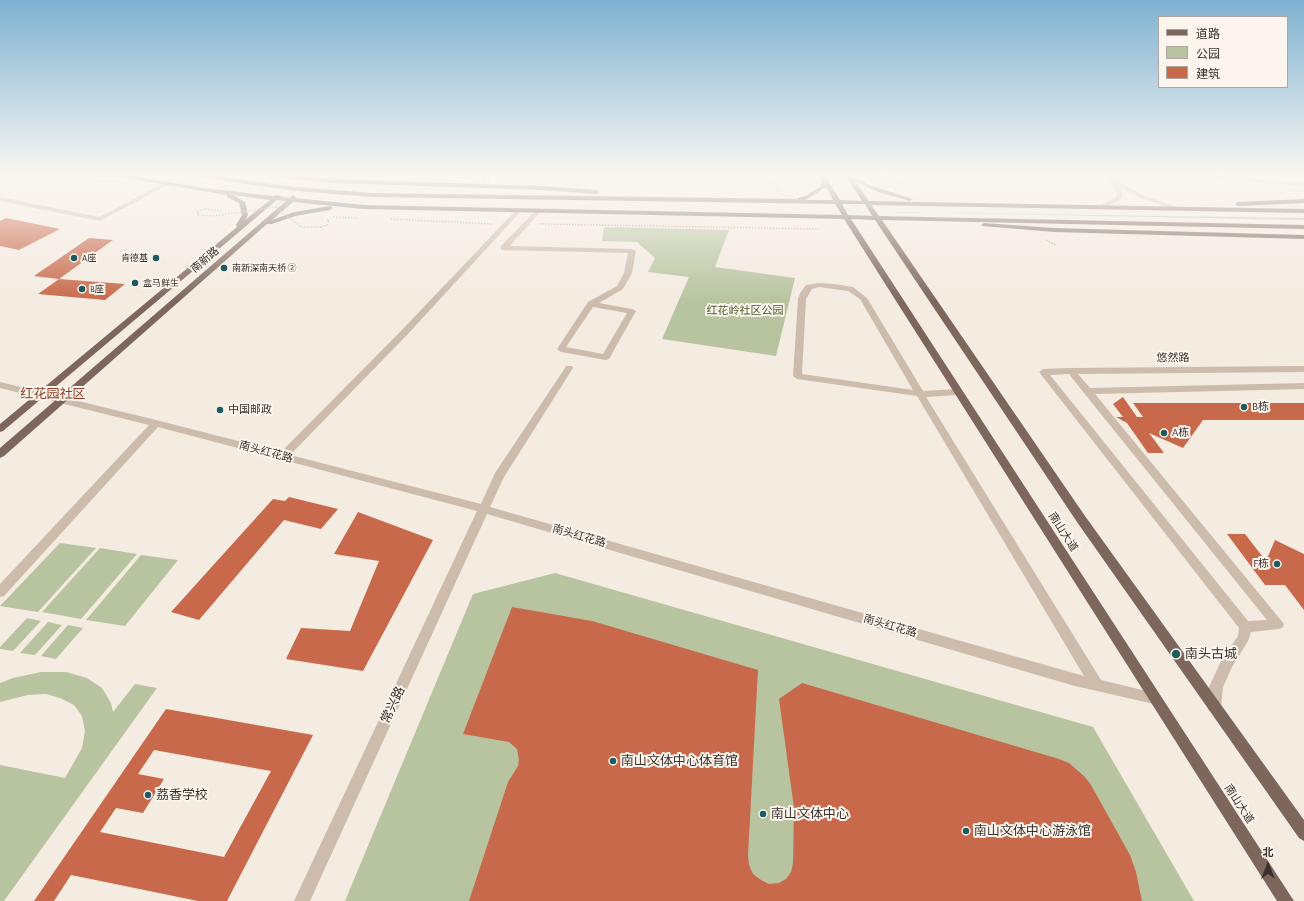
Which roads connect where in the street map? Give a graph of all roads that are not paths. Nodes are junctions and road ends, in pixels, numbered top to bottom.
1 (90, 217) edge
2 (104, 217) edge
3 (243, 217) edge
4 (252, 217) edge
5 (271, 217) edge
6 (286, 217) edge
7 (512, 217) edge
8 (533, 217) edge
9 (846, 217) edge
10 (876, 217) edge
11 (903, 217) edge
12 (928, 218) junction
13 (1223, 224) junction
14 (1304, 226) edge
15 (234, 232) junction
16 (252, 233) junction
17 (1152, 233) junction
18 (1304, 237) edge
19 (591, 304) junction
20 (570, 368) dead end
21 (1304, 369) edge
22 (1071, 371) junction
23 (0, 384) edge
24 (1304, 386) edge
25 (1087, 391) junction
26 (957, 392) junction
27 (920, 394) junction
28 (41, 395) junction
29 (62, 400) junction
30 (156, 423) junction
31 (0, 429) edge
32 (0, 454) edge
33 (283, 456) junction
34 (484, 509) junction
35 (0, 592) edge
36 (1245, 627) junction
37 (1097, 685) junction
38 (1154, 698) junction
39 (1214, 706) junction
40 (1304, 833) edge
41 (302, 901) edge
42 (1286, 901) edge

1 - 2 street
3 - 15 main road
4 - 15 main road, 南新路
5 - 16 main road, 南新路
6 - 16 main road
7 - 33 street
8 - 19 street
9 - 26 main road, 南山大道
10 - 39 main road, 南山大道
11 - 12 main road
12 - 13 main road
12 - 17 main road
13 - 14 main road
13 - 17 main road
15 - 28 main road, 南新路
16 - 29 main road, 南新路
17 - 18 main road
19 - 19 street
20 - 34 street, 常兴路
21 - 22 street, 悠然路
22 - 25 street
22 - 36 street, 悠然路
23 - 28 street, 南头红花路
24 - 25 street
25 - 36 street
26 - 27 street
26 - 38 main road, 南山大道
27 - 27 street
27 - 37 street
28 - 29 street, 南头红花路
28 - 31 main road, 南新路
29 - 30 street, 南头红花路
29 - 32 main road, 南新路
30 - 33 street, 南头红花路
30 - 35 street
33 - 34 street, 南头红花路
34 - 37 street, 南头红花路
34 - 41 street, 常兴路
36 - 39 street
37 - 38 street, 南头红花路
38 - 42 main road, 南山大道
39 - 40 main road, 南山大道

